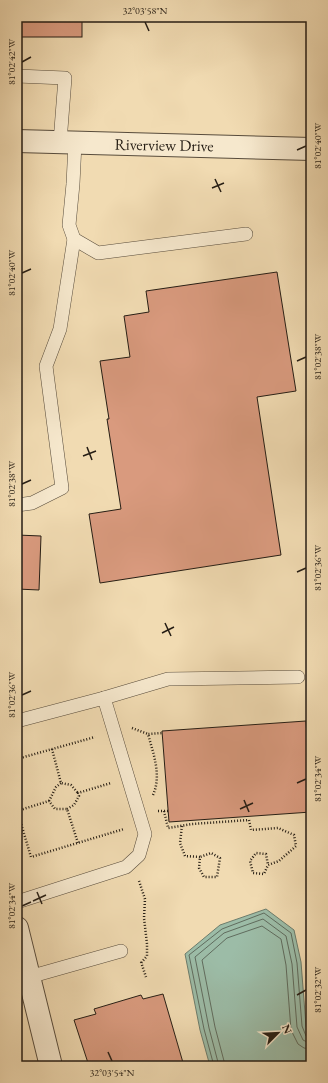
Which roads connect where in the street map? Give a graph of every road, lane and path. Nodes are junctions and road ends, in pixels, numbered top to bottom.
1 (17, 76) edge
2 (17, 141) edge
3 (68, 142) junction
4 (311, 149) edge
5 (246, 234) dead end
6 (74, 238) junction
7 (17, 505) edge
8 (298, 677) dead end
9 (104, 698) junction
10 (17, 721) edge
11 (114, 732) junction
12 (162, 733) dead end
13 (52, 749) junction
14 (17, 759) edge
15 (61, 783) junction
16 (112, 783) dead end
17 (78, 793) junction
18 (49, 801) junction
19 (150, 802) dead end
20 (67, 809) junction
21 (17, 810) edge
22 (153, 811) dead end
23 (164, 811) junction
24 (168, 811) dead end
25 (142, 824) junction
26 (182, 826) junction
27 (78, 843) junction
28 (200, 857) junction
29 (268, 865) junction
30 (137, 876) dead end
31 (17, 902) edge
32 (17, 928) edge
33 (121, 951) dead end
34 (141, 963) dead end
35 (29, 977) junction
36 (51, 1066) edge

1 - 3 lane
2 - 3 street, Riverview Drive
3 - 4 street, Riverview Drive
3 - 6 lane
5 - 6 lane
6 - 7 lane
8 - 9 lane
9 - 10 lane
9 - 11 lane
11 - 13 path
11 - 25 lane
12 - 19 path
13 - 14 path
13 - 15 path
15 - 17 path
15 - 18 path
16 - 17 path
17 - 20 path
18 - 20 path
18 - 21 path
20 - 27 path
21 - 27 path
22 - 23 path
23 - 24 path
23 - 26 path
25 - 27 path
25 - 31 lane
26 - 28 path
26 - 29 path
28 - 28 path
29 - 29 path
30 - 34 path
32 - 35 street
33 - 35 lane
35 - 36 street

